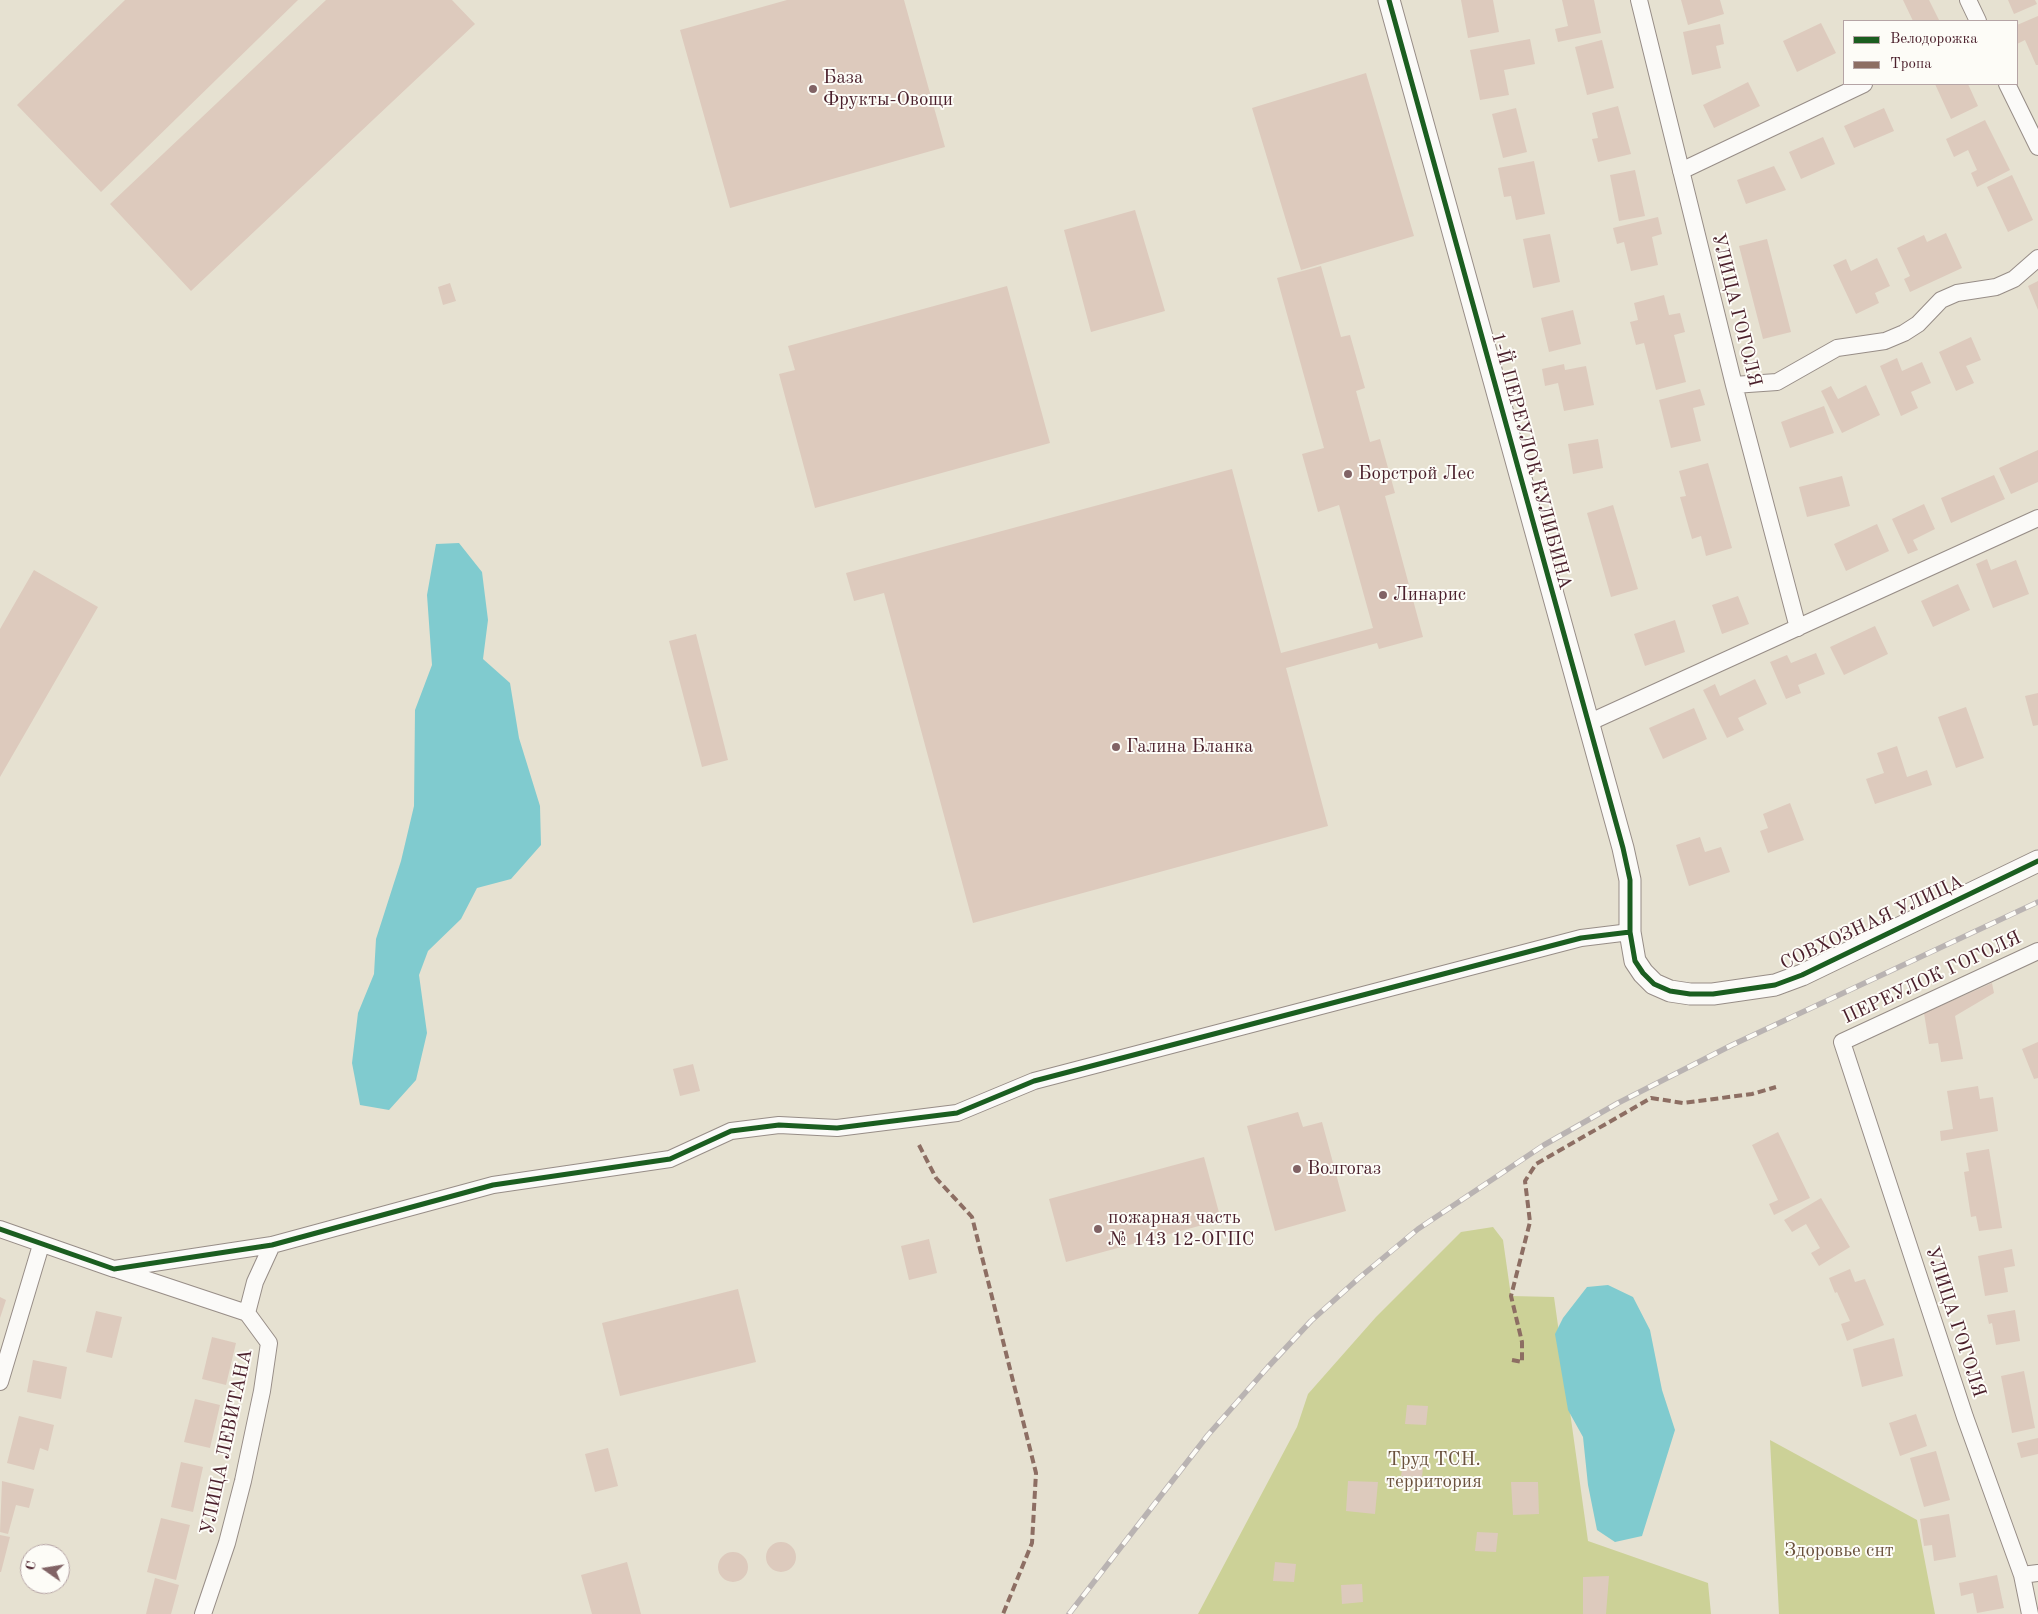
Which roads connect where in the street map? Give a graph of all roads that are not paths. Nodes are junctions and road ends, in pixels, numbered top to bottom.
1 (1389, 0) edge
2 (1640, 0) edge
3 (1968, 0) edge
4 (1978, 20) edge
5 (1862, 85) edge
6 (2008, 85) edge
7 (2038, 148) edge
8 (1682, 172) junction
9 (2038, 258) edge
10 (1734, 385) junction
11 (2038, 518) edge
12 (1798, 628) junction
13 (1588, 723) junction
14 (2038, 861) edge
15 (1630, 932) junction
16 (2038, 951) edge
17 (1842, 1042) joint
18 (0, 1230) edge
19 (41, 1245) junction
20 (272, 1245) junction
21 (114, 1269) junction
22 (246, 1313) junction
23 (0, 1382) edge
24 (2030, 1574) edge
25 (203, 1614) edge
26 (2030, 1614) edge

1 - 13 street, 1-Й ПЕРЕУЛОК КУЛИБИНА
2 - 8 street, УЛИЦА ГОГОЛЯ
3 - 4 street
5 - 8 street
6 - 7 street
8 - 10 street, УЛИЦА ГОГОЛЯ
9 - 10 street
10 - 12 street, УЛИЦА ГОГОЛЯ
11 - 12 street
12 - 13 street
13 - 15 street, 1-Й ПЕРЕУЛОК КУЛИБИНА
14 - 15 street, СОВХОЗНАЯ УЛИЦА
15 - 20 street
16 - 17 street, ПЕРЕУЛОК ГОГОЛЯ
17 - 24 street, УЛИЦА ГОГОЛЯ
18 - 19 street
19 - 21 street
19 - 23 street
20 - 21 street
20 - 22 street
21 - 22 street
22 - 25 street, УЛИЦА ЛЕВИТАНА
24 - 26 street, УЛИЦА ГОГОЛЯ

